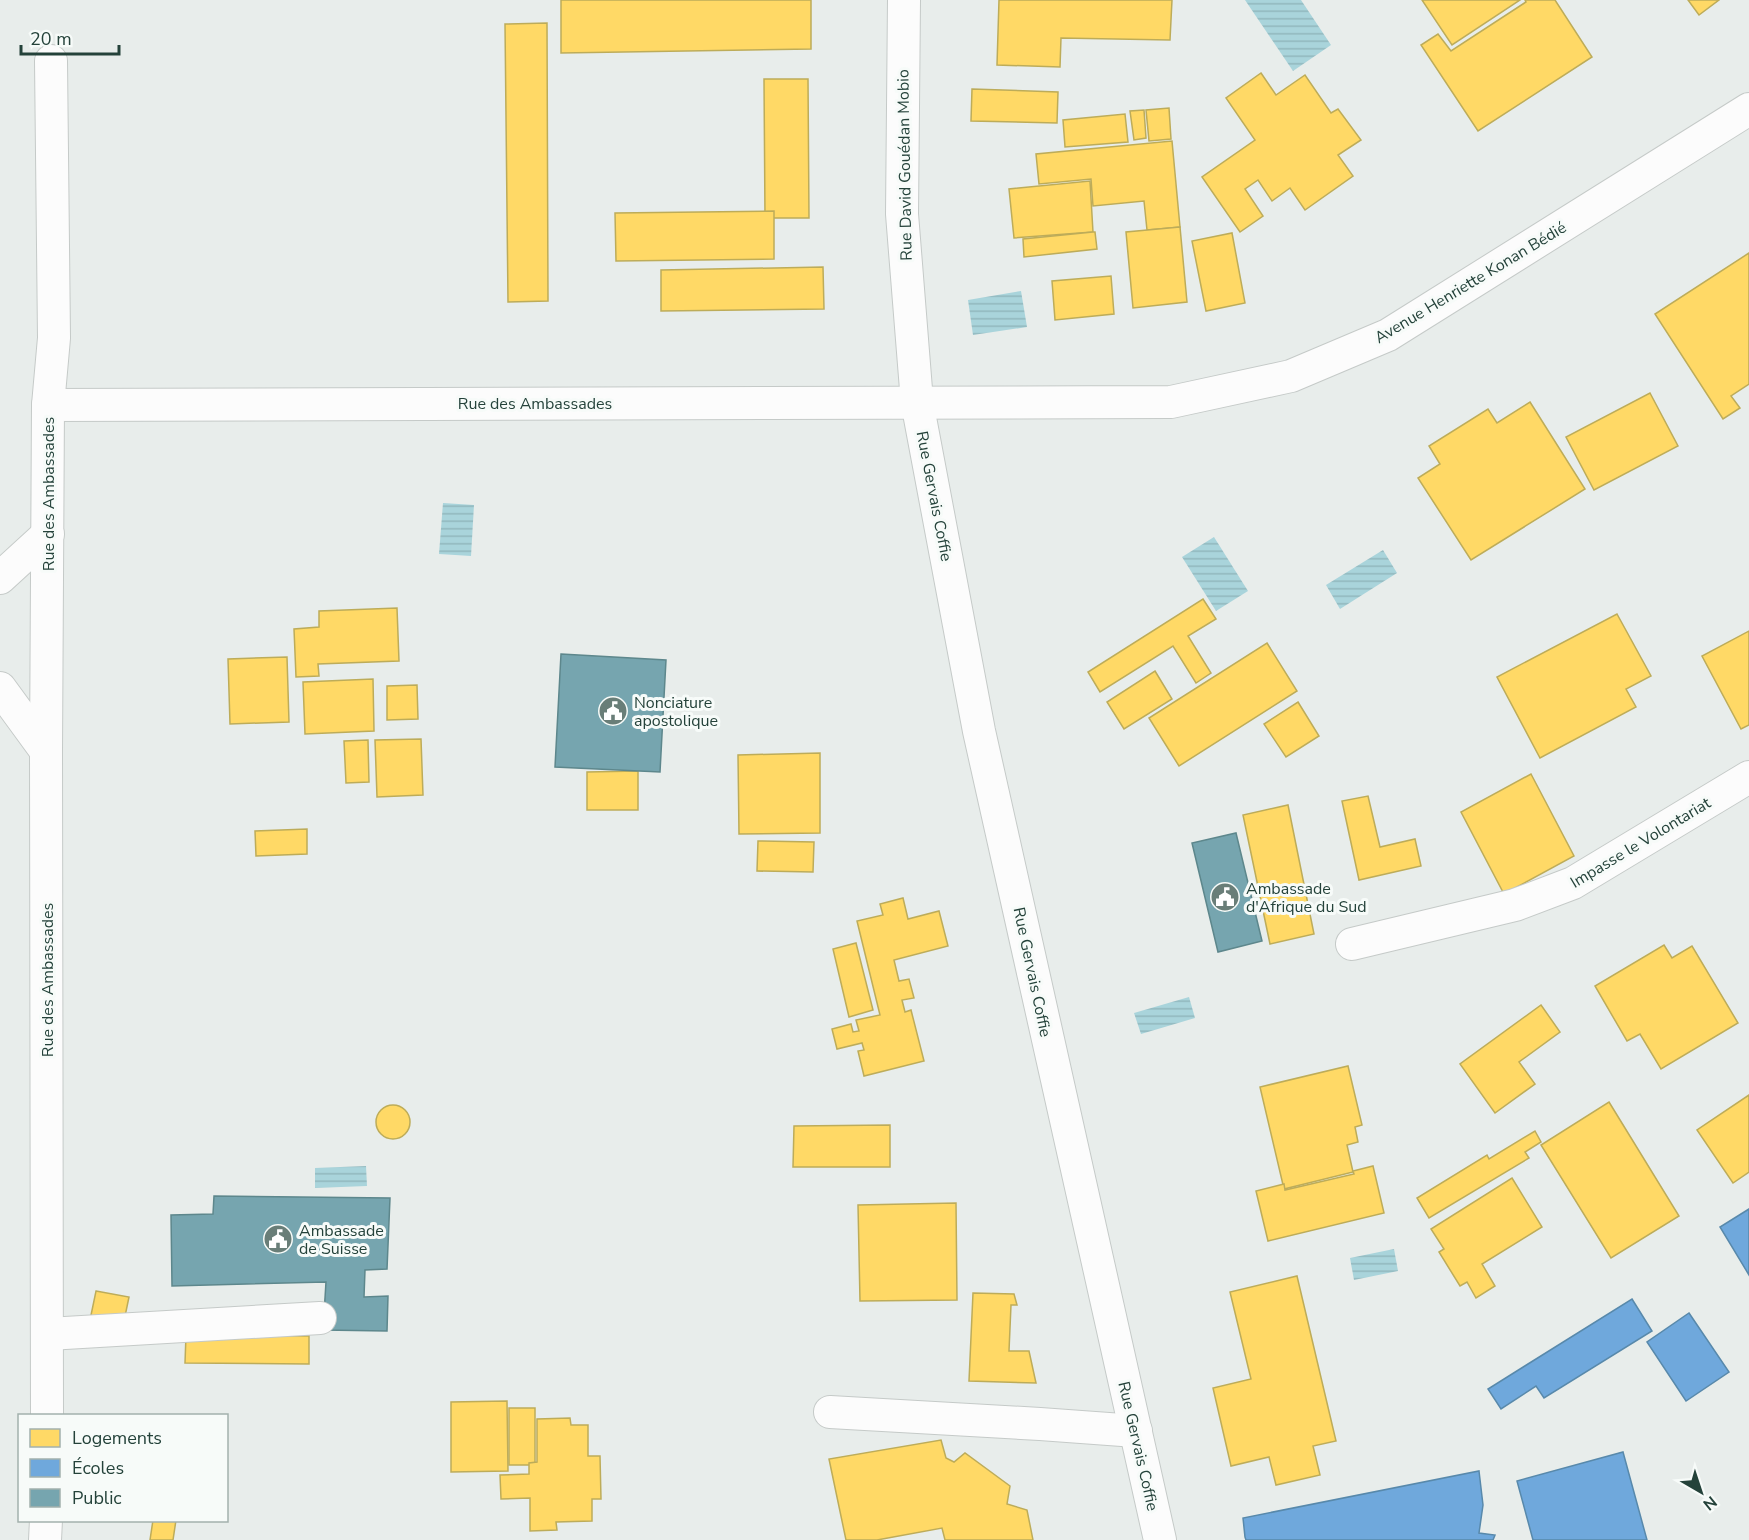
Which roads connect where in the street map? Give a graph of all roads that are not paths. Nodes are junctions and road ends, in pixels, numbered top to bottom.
1 (904, 0) edge
2 (51, 61) dead end
3 (1749, 109) edge
4 (917, 402) junction
5 (48, 405) junction
6 (48, 534) junction
7 (0, 578) edge
8 (0, 688) edge
9 (46, 751) junction
10 (1749, 777) edge
11 (1352, 944) dead end
12 (320, 1318) dead end
13 (48, 1334) junction
14 (830, 1412) dead end
15 (47, 1414) edge
16 (1136, 1431) junction
17 (45, 1522) edge
18 (45, 1540) edge
19 (1160, 1540) edge

1 - 4 street, Rue David Gouédan Mobio
2 - 5 street
3 - 4 street, Avenue Henriette Konan Bédié
4 - 5 street, Rue des Ambassades
4 - 16 street, Rue Gervais Coffie
5 - 6 street, Rue des Ambassades
6 - 7 street
6 - 9 street, Rue des Ambassades
8 - 9 street
9 - 13 street, Rue des Ambassades
10 - 11 street, Impasse le Volontariat
12 - 13 street
13 - 15 street, Rue des Ambassades
14 - 16 street
16 - 19 street, Rue Gervais Coffie
17 - 18 street

